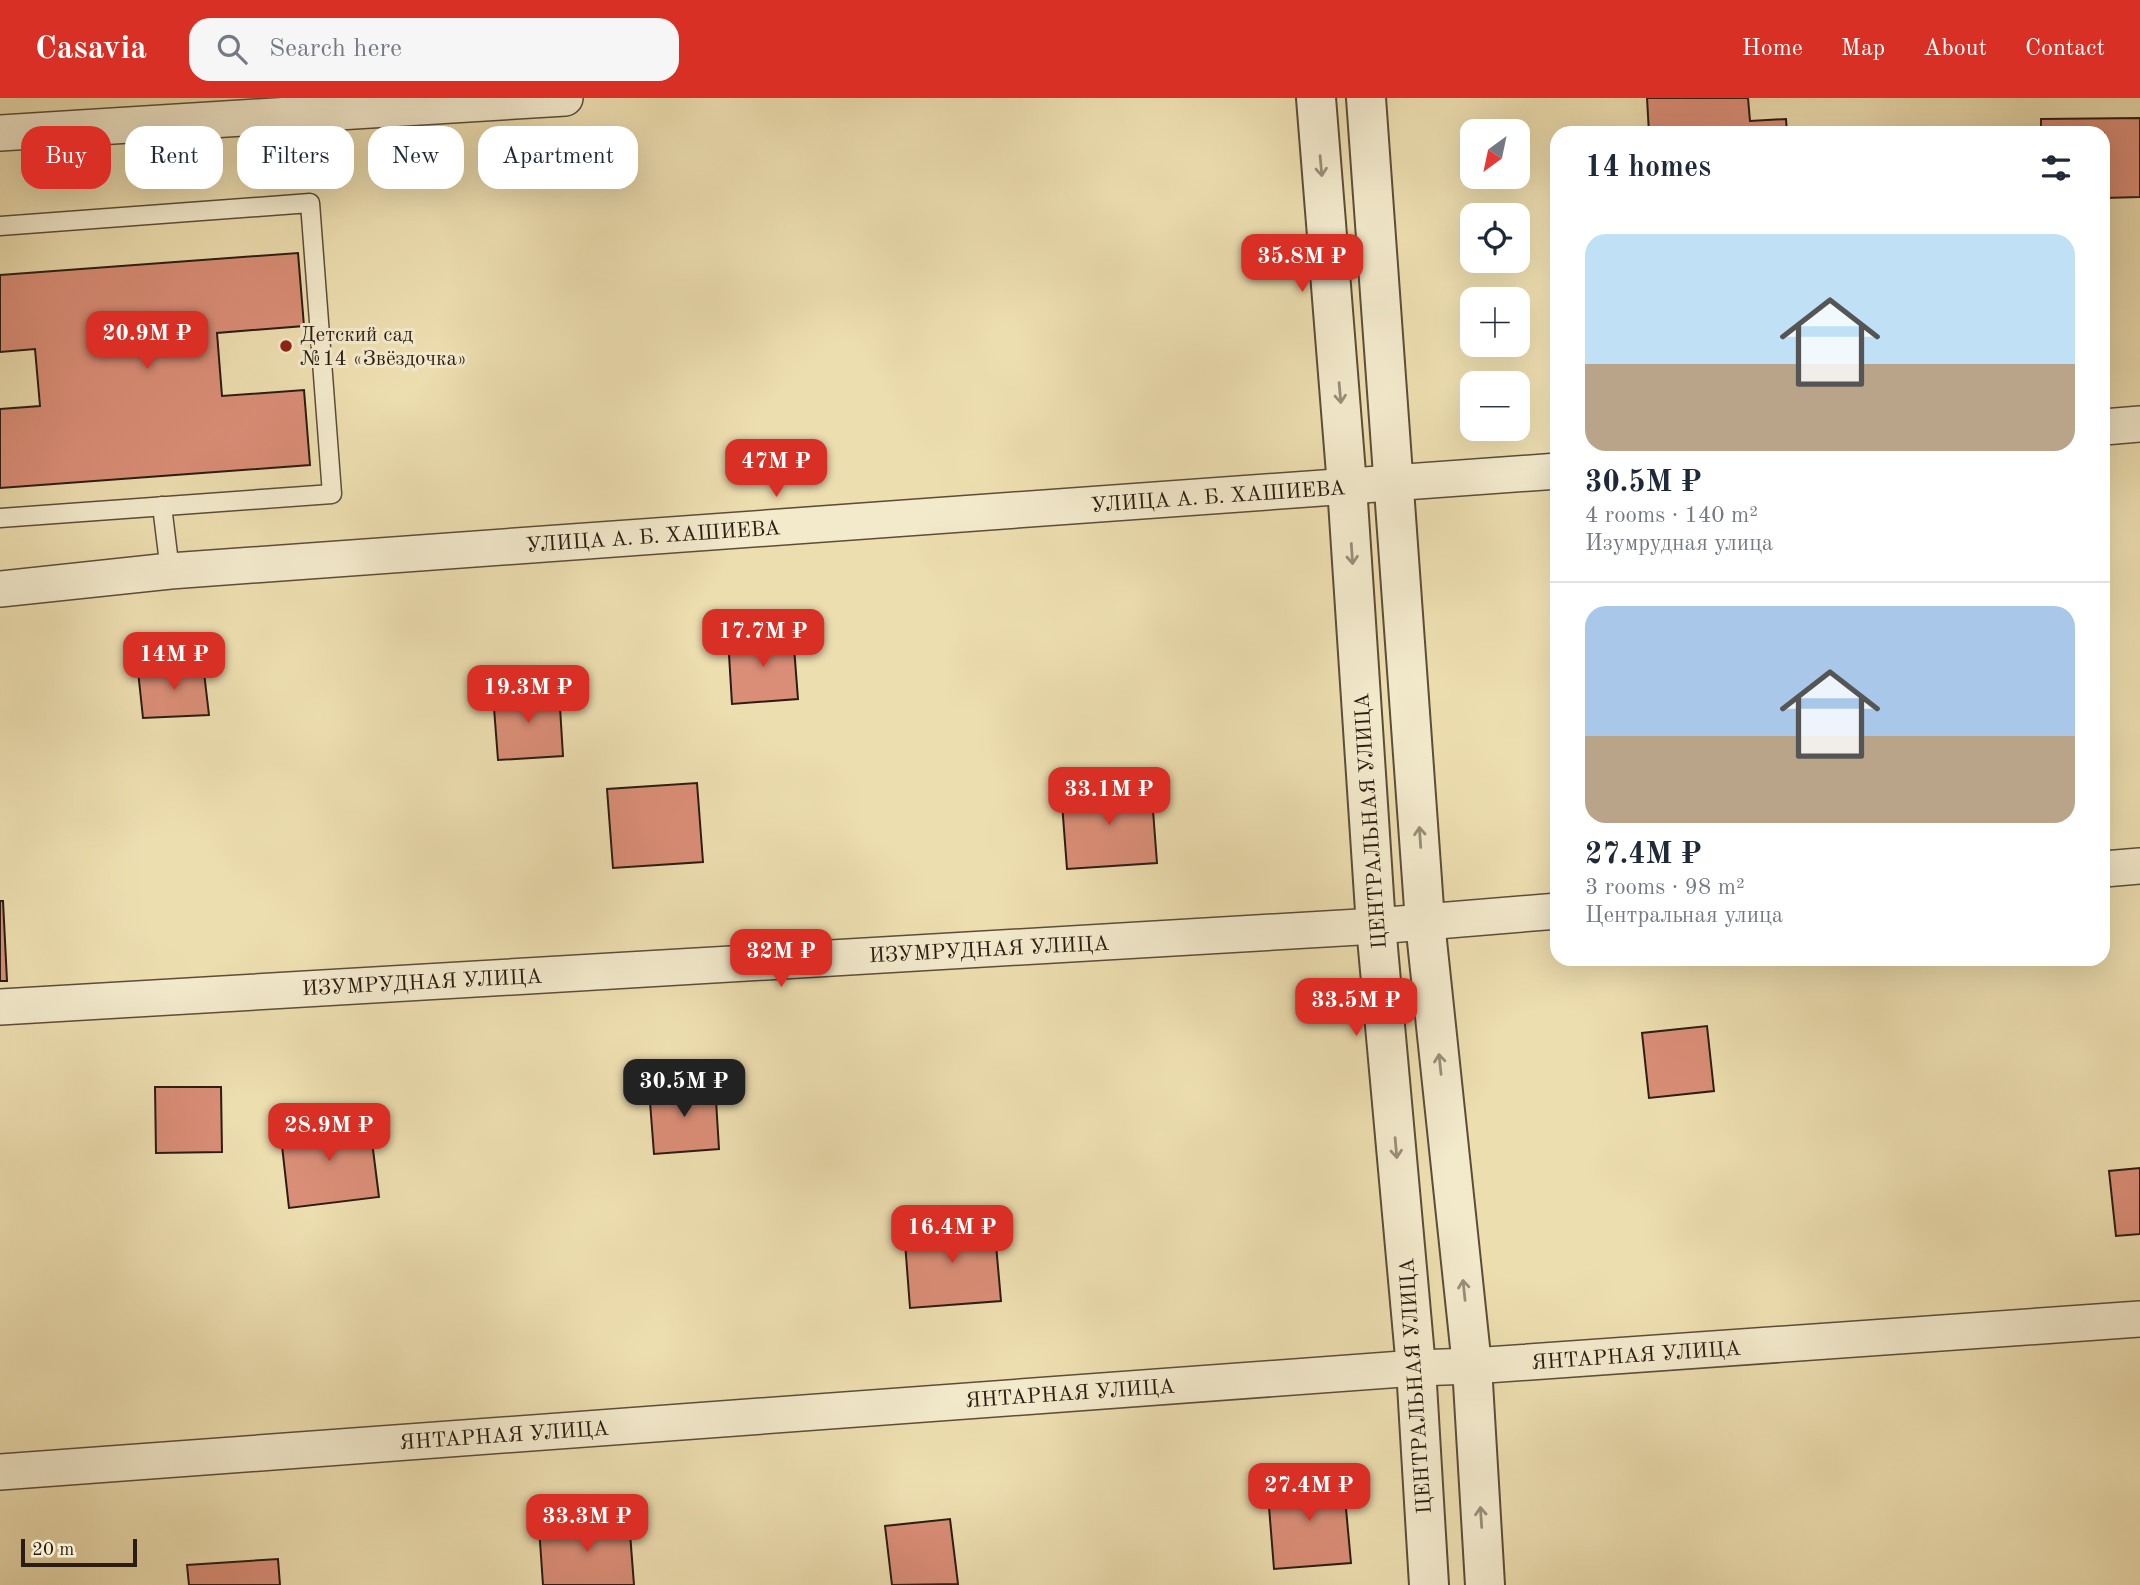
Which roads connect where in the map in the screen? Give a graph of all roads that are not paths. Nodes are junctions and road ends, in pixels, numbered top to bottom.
1 (565, 98) edge
2 (1316, 98) edge
3 (1366, 98) edge
4 (0, 133) edge
5 (0, 226) edge
6 (2140, 424) edge
7 (2110, 426) edge
8 (1550, 472) edge
9 (1395, 484) junction
10 (1347, 486) junction
11 (162, 506) junction
12 (0, 518) edge
13 (170, 571) junction
14 (0, 589) edge
15 (2140, 866) edge
16 (2110, 868) edge
17 (1550, 912) edge
18 (1425, 922) junction
19 (1376, 926) junction
20 (0, 1007) edge
21 (2140, 1319) edge
22 (1472, 1366) junction
23 (1416, 1368) junction
24 (0, 1472) edge
25 (1429, 1585) edge
26 (1485, 1585) edge

1 - 4 street
2 -> 10 street, ЦЕНТРАЛЬНАЯ УЛИЦА
3 - 9 street
5 - 11 lane
6 - 7 street
8 - 9 street, УЛИЦА А. Б. ХАШИЕВА
9 - 10 street, УЛИЦА А. Б. ХАШИЕВА
18 -> 9 street
10 - 13 street, УЛИЦА А. Б. ХАШИЕВА
10 -> 19 street, ЦЕНТРАЛЬНАЯ УЛИЦА
11 - 12 lane
11 - 13 lane
13 - 14 street, УЛИЦА А. Б. ХАШИЕВА
15 - 16 street
17 - 18 street, ИЗУМРУДНАЯ УЛИЦА
18 - 19 street, ИЗУМРУДНАЯ УЛИЦА
22 -> 18 street
19 - 20 street, ИЗУМРУДНАЯ УЛИЦА
19 -> 23 street, ЦЕНТРАЛЬНАЯ УЛИЦА
21 - 22 street, ЯНТАРНАЯ УЛИЦА
22 - 23 street, ЯНТАРНАЯ УЛИЦА
26 -> 22 street
23 - 24 street, ЯНТАРНАЯ УЛИЦА
23 - 25 street, ЦЕНТРАЛЬНАЯ УЛИЦА

